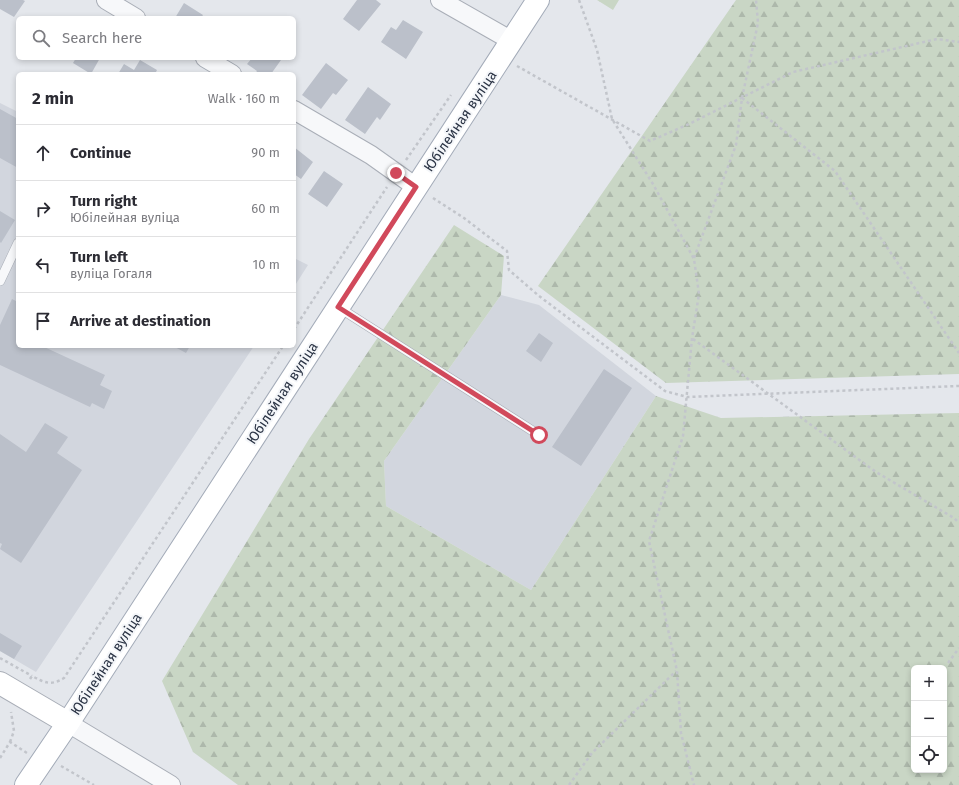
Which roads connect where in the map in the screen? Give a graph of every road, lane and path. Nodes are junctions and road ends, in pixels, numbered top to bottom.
1 (106, 0) edge
2 (440, 0) edge
3 (538, 0) edge
4 (580, 0) edge
5 (756, 0) edge
6 (133, 16) edge
7 (959, 42) edge
8 (507, 49) junction
9 (208, 60) edge
10 (229, 72) edge
11 (742, 98) junction
12 (296, 111) edge
13 (612, 119) junction
14 (396, 173) junction
15 (416, 187) junction
16 (16, 248) edge
17 (694, 259) junction
18 (0, 281) edge
19 (338, 307) junction
20 (296, 326) edge
21 (692, 338) junction
22 (282, 348) edge
23 (959, 353) edge
24 (959, 386) edge
25 (770, 394) junction
26 (687, 397) junction
27 (539, 435) dead end
28 (959, 523) edge
29 (959, 648) edge
30 (0, 658) edge
31 (948, 664) dead end
32 (677, 671) junction
33 (32, 676) junction
34 (0, 683) edge
35 (21, 695) junction
36 (68, 724) junction
37 (10, 742) dead end
38 (58, 764) dead end
39 (26, 785) edge
40 (94, 785) edge
41 (171, 785) edge
42 (569, 785) edge
43 (694, 785) edge

1 - 6 street
2 - 8 street
3 - 8 main road, Юбілейная вуліца
4 - 13 path
5 - 11 path
7 - 11 path
8 - 13 path
8 - 15 main road, Юбілейная вуліца
9 - 10 street
11 - 13 path
11 - 17 path
11 - 23 path
12 - 14 street
13 - 17 path
14 - 15 street
14 - 20 path
15 - 19 main road, Юбілейная вуліца
15 - 26 path
16 - 18 lane
17 - 21 path
19 - 27 lane
19 - 36 main road, Юбілейная вуліца
21 - 25 path
21 - 26 path
22 - 33 path
24 - 25 path
25 - 26 path
25 - 28 path
26 - 32 path
29 - 31 path
30 - 33 path
32 - 42 path
32 - 43 path
33 - 35 path
34 - 35 main road
35 - 36 main road
35 - 37 path
36 - 39 main road, Юбілейная вуліца
36 - 41 street
38 - 40 path

